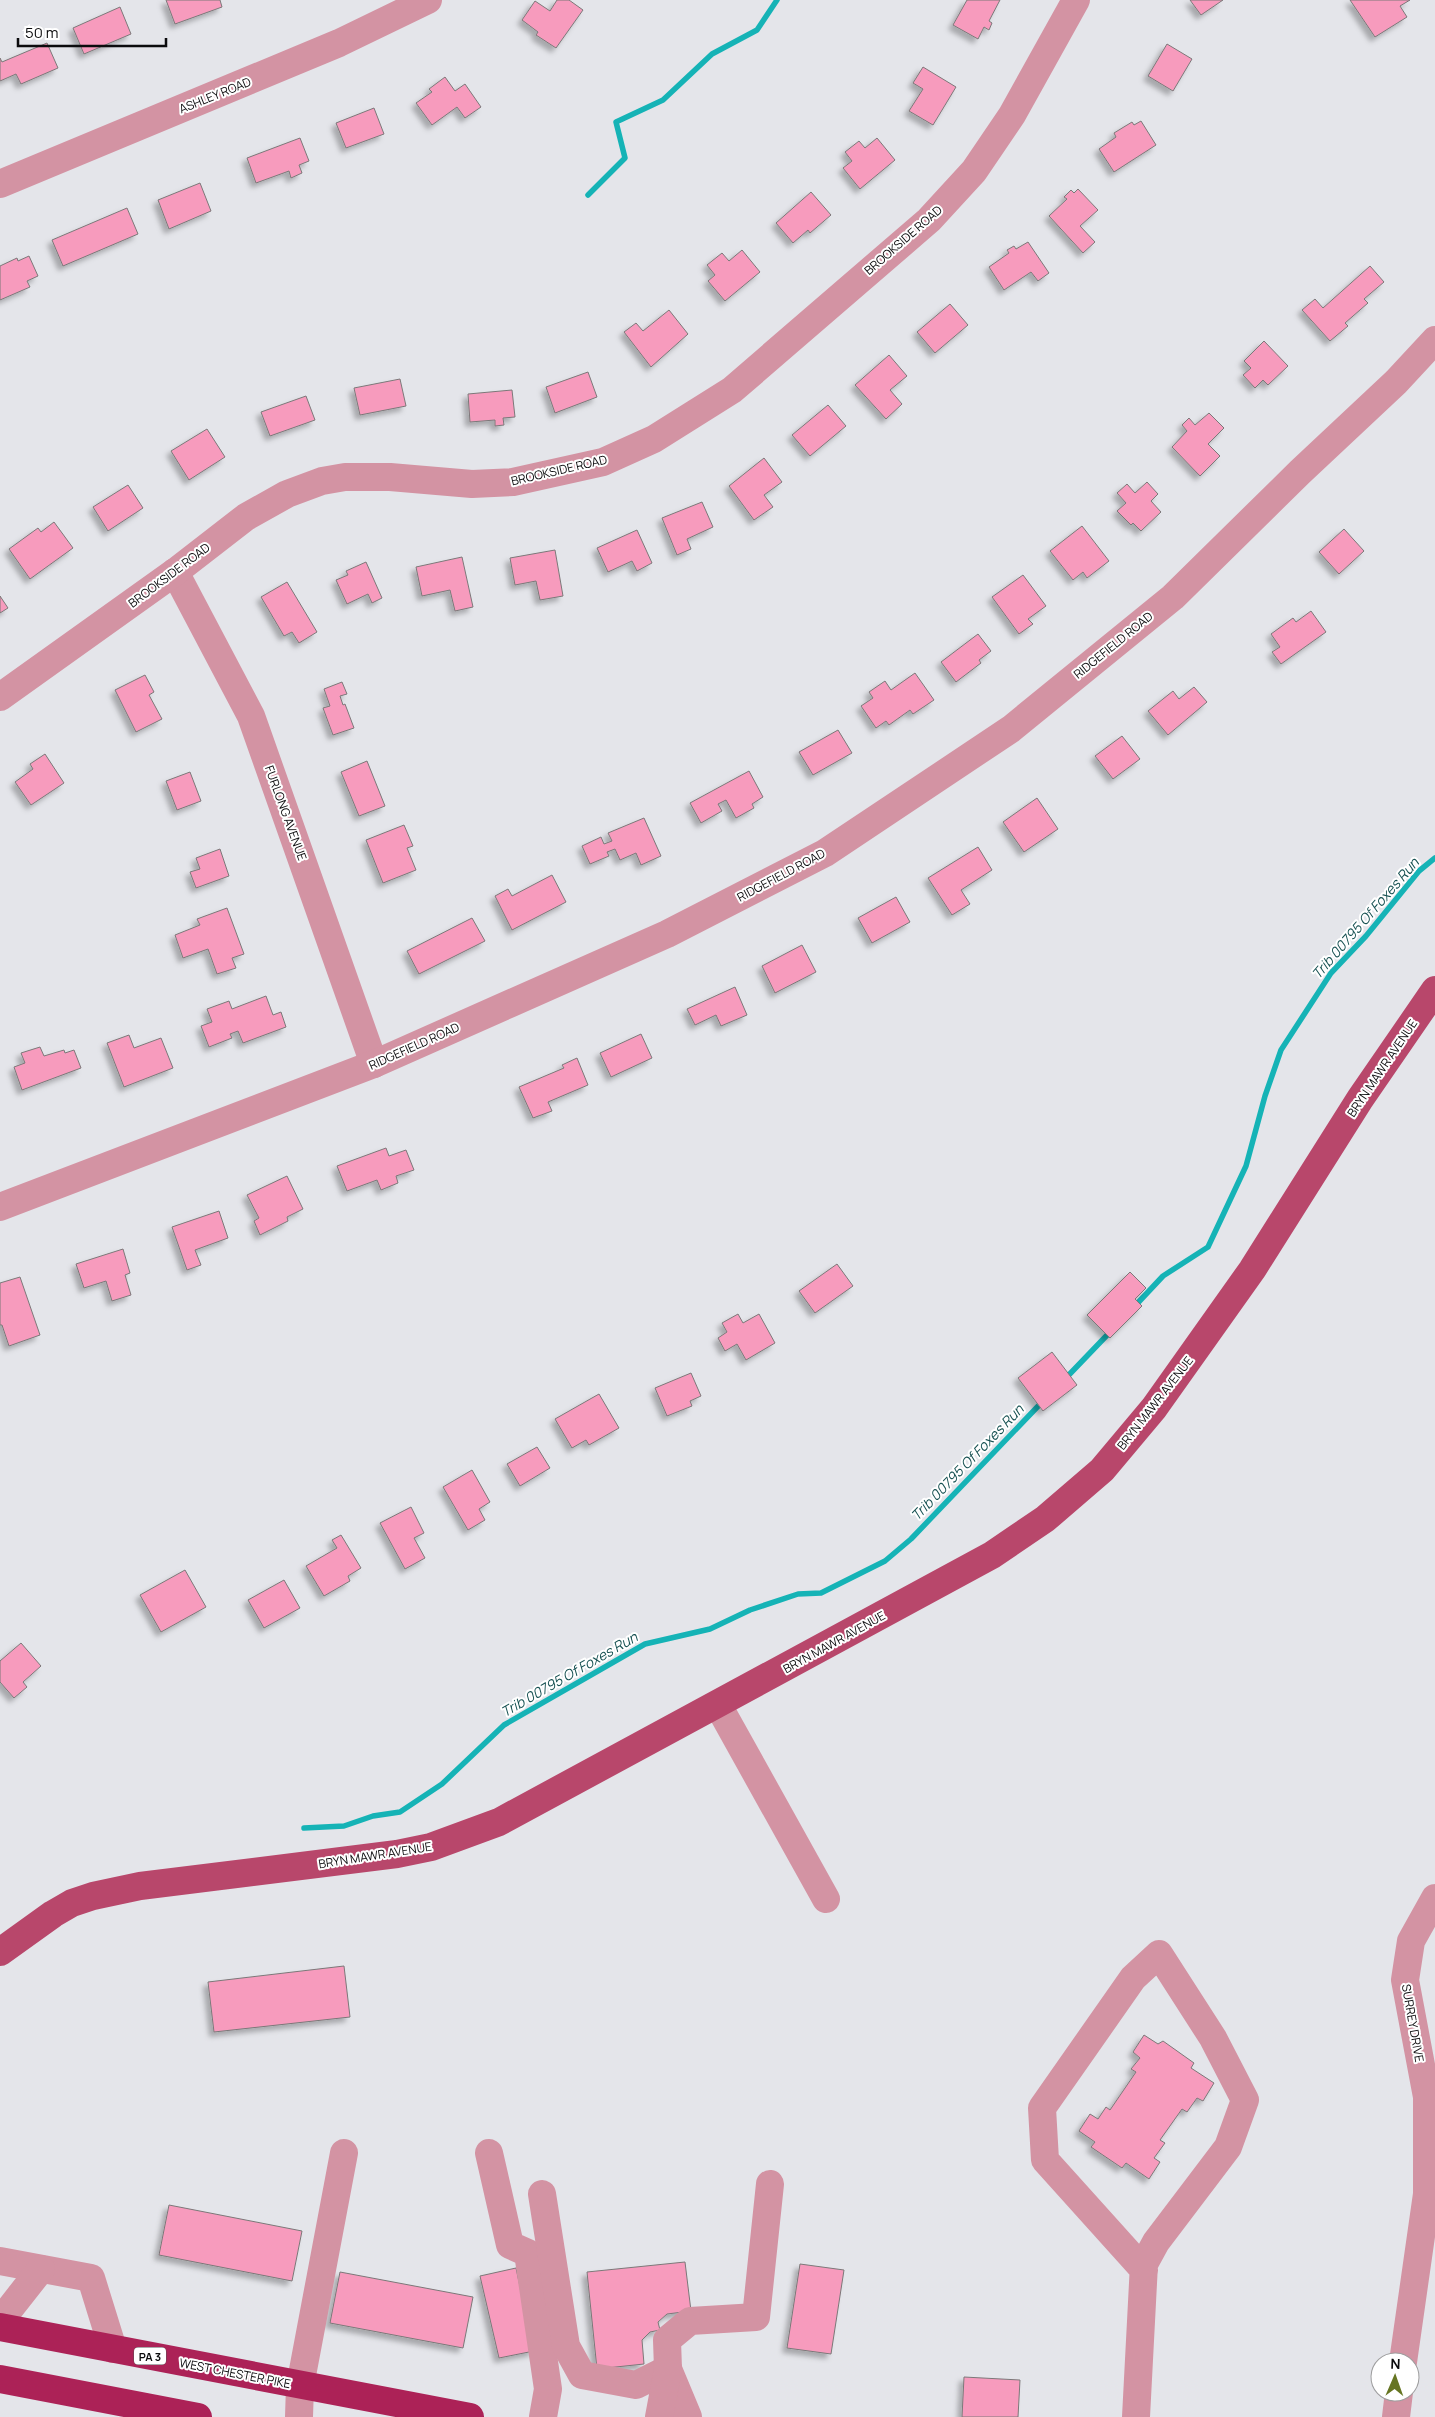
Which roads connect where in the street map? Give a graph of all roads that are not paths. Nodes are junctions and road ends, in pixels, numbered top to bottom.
1 (428, 0) edge
2 (1076, 0) edge
3 (0, 184) edge
4 (1435, 340) edge
5 (175, 572) junction
6 (0, 697) edge
7 (1435, 990) edge
8 (374, 1064) junction
9 (0, 1207) edge
10 (718, 1705) junction
11 (1435, 1898) edge
12 (826, 1899) dead end
13 (0, 1952) edge
14 (1431, 2097) edge
15 (344, 2153) dead end
16 (489, 2153) dead end
17 (770, 2184) dead end
18 (542, 2194) dead end
19 (0, 2261) edge
20 (41, 2269) junction
21 (1144, 2270) junction
22 (0, 2321) edge
23 (0, 2327) edge
24 (113, 2349) junction
25 (1405, 2352) edge
26 (668, 2369) junction
27 (0, 2379) edge
28 (300, 2386) junction
29 (1398, 2402) edge
30 (198, 2417) edge
31 (299, 2417) edge
32 (470, 2417) edge
33 (543, 2417) edge
34 (659, 2417) edge
35 (688, 2417) edge
36 (1136, 2417) edge
37 (1396, 2417) edge

1 - 3 street, ASHLEY ROAD
2 - 5 street, BROOKSIDE ROAD
4 - 8 street, RIDGEFIELD ROAD
5 - 6 street, BROOKSIDE ROAD
5 - 8 street, FURLONG AVENUE
7 - 10 main road, BRYN MAWR AVENUE
8 - 9 street, RIDGEFIELD ROAD
10 - 12 street
10 - 13 main road, BRYN MAWR AVENUE
11 - 14 street, SURREY DRIVE
14 - 25 street, SURREY DRIVE
15 - 28 street
16 - 33 street
17 - 26 street
18 - 26 street
19 - 20 street
20 - 22 street
20 - 24 street
21 - 21 street
21 - 36 street
23 - 24 highway, WEST CHESTER PIKE / PA 3
24 - 28 highway, WEST CHESTER PIKE / PA 3
26 - 34 street
26 - 35 street
27 - 30 highway
28 - 31 street
28 - 32 highway, WEST CHESTER PIKE / PA 3
29 - 37 street

